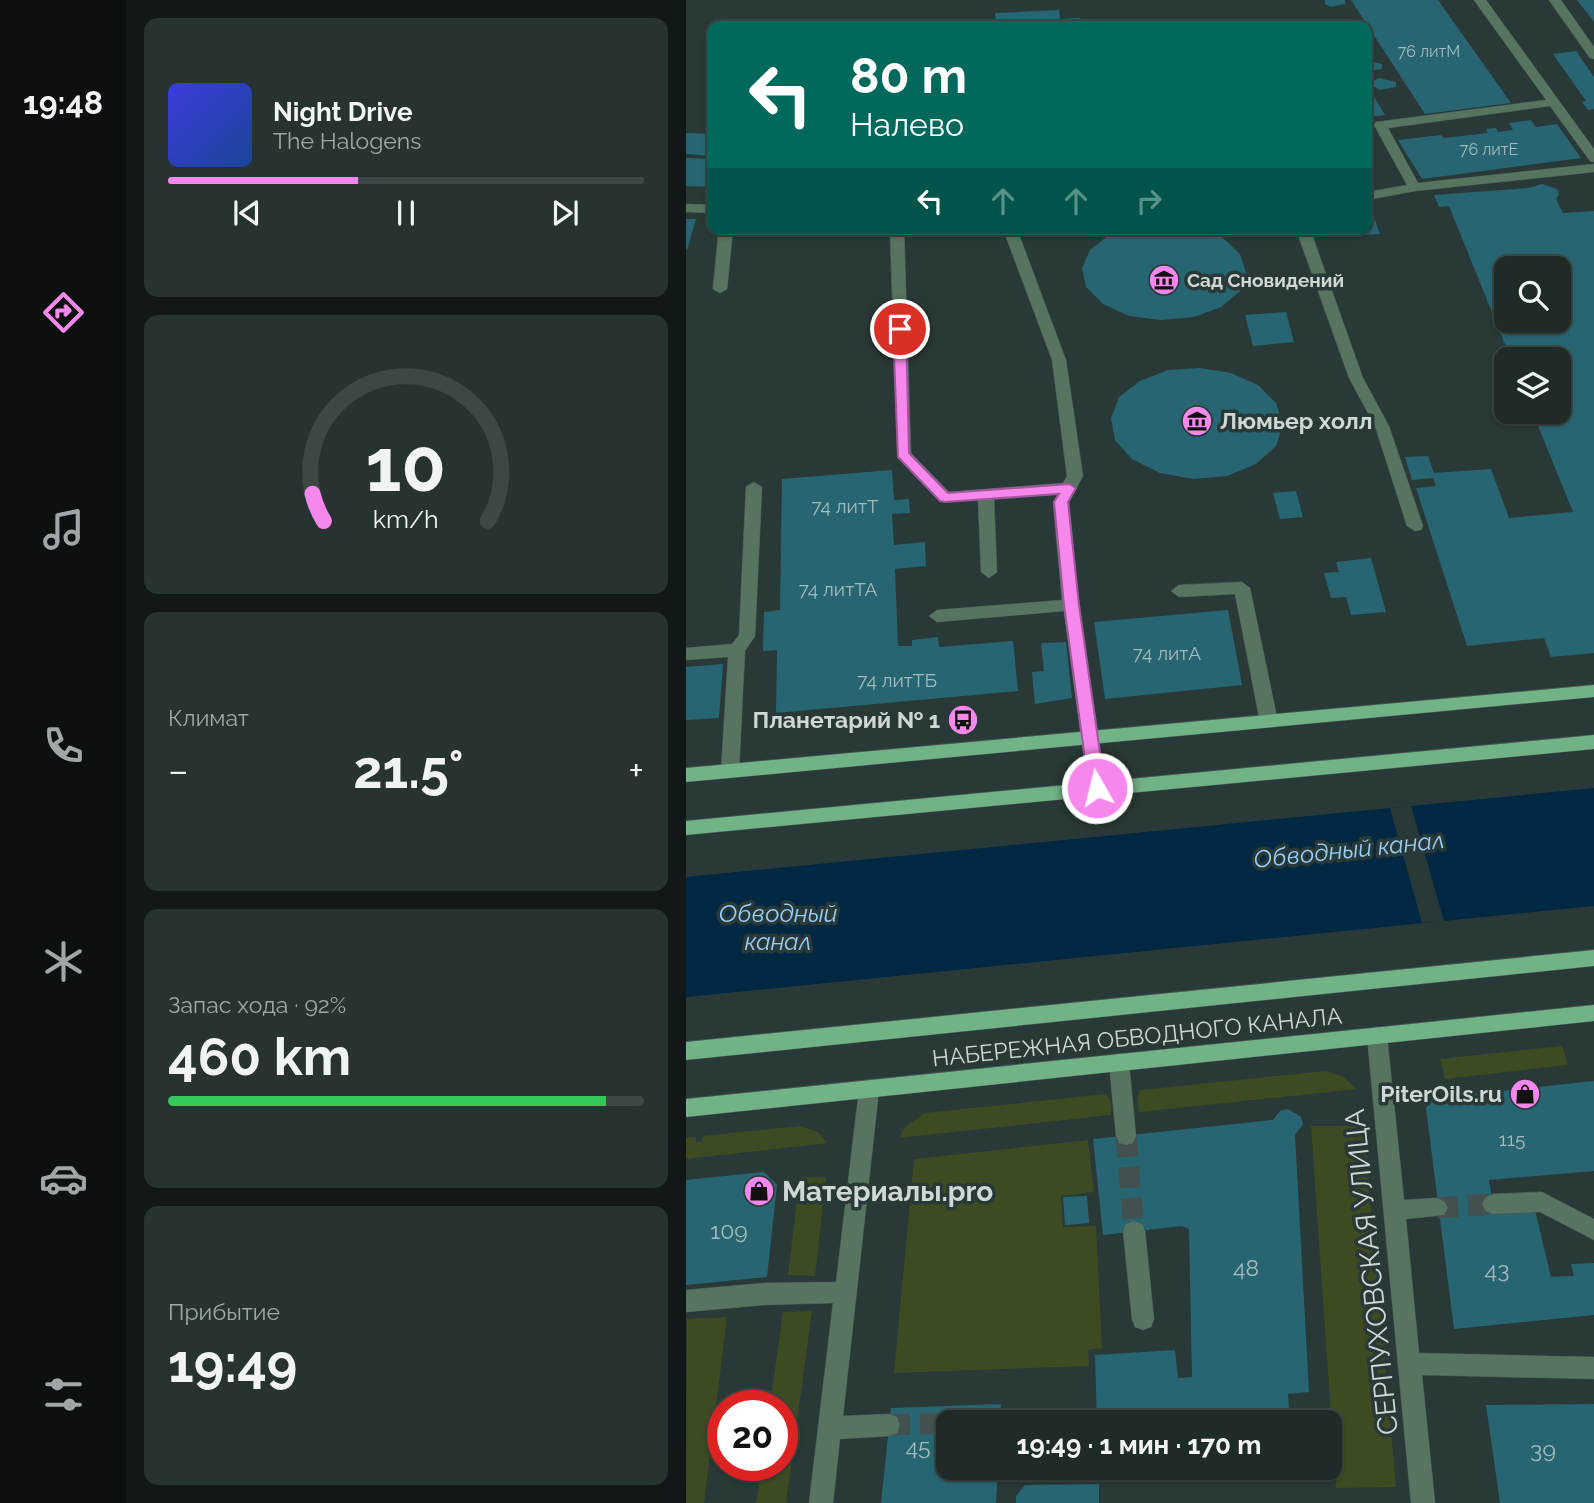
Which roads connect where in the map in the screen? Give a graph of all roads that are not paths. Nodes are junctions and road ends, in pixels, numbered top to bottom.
1 (1480, 0) edge
2 (1555, 0) edge
3 (1594, 55) edge
4 (1555, 102) junction
5 (1594, 158) edge
6 (1594, 168) edge
7 (1414, 187) junction
8 (1372, 195) edge
9 (686, 208) edge
10 (707, 209) edge
11 (726, 235) edge
12 (897, 235) edge
13 (1012, 235) edge
14 (1305, 235) edge
15 (720, 289) dead end
16 (754, 487) dead end
17 (1069, 488) junction
18 (986, 494) junction
19 (1415, 526) dead end
20 (989, 572) dead end
21 (1179, 591) dead end
22 (1072, 605) junction
23 (937, 617) dead end
24 (737, 650) junction
25 (686, 654) edge
26 (1594, 691) edge
27 (1269, 722) junction
28 (1089, 737) junction
29 (1594, 742) edge
30 (730, 771) junction
31 (686, 775) edge
32 (1097, 788) junction
33 (686, 828) edge
34 (1594, 958) edge
35 (1594, 1013) edge
36 (1377, 1036) junction
37 (686, 1051) edge
38 (1119, 1063) junction
39 (869, 1090) junction
40 (686, 1108) edge
41 (1126, 1136) tunnel mouth
42 (1493, 1204) tunnel mouth
43 (1437, 1208) tunnel mouth
44 (1394, 1210) junction
45 (1594, 1230) edge
46 (1135, 1231) tunnel mouth
47 (845, 1292) junction
48 (686, 1301) edge
49 (1143, 1319) dead end
50 (1410, 1364) junction
51 (1594, 1368) edge
52 (889, 1425) tunnel mouth
53 (830, 1428) junction
54 (821, 1503) edge
55 (1423, 1503) edge

1 - 4 street
2 - 3 street
4 - 5 street
4 - 7 street
6 - 7 street
7 - 8 street
9 - 10 street
11 - 15 street
12 - 18 street
13 - 17 street
14 - 19 street
16 - 24 street
17 - 18 street
17 - 22 street
18 - 20 street
21 - 27 street
22 - 23 street
22 - 28 street
24 - 25 street
24 - 30 street
26 - 27 main road
27 - 28 main road
28 - 30 main road
28 - 32 street
29 - 32 main road
30 - 31 main road
32 - 33 main road
34 - 37 main road, НАБЕРЕЖНАЯ ОБВОДНОГО КАНАЛА
35 - 36 main road, НАБЕРЕЖНАЯ ОБВОДНОГО КАНАЛА
36 - 38 main road, НАБЕРЕЖНАЯ ОБВОДНОГО КАНАЛА
36 - 44 street, СЕРПУХОВСКАЯ УЛИЦА
38 - 39 main road, НАБЕРЕЖНАЯ ОБВОДНОГО КАНАЛА
38 - 41 street
39 - 40 main road, НАБЕРЕЖНАЯ ОБВОДНОГО КАНАЛА
39 - 47 street
42 - 45 street
43 - 44 street
44 - 50 street, СЕРПУХОВСКАЯ УЛИЦА
46 - 49 street
47 - 48 street
47 - 53 street
50 - 51 street
50 - 55 street, СЕРПУХОВСКАЯ УЛИЦА
52 - 53 street
53 - 54 street

